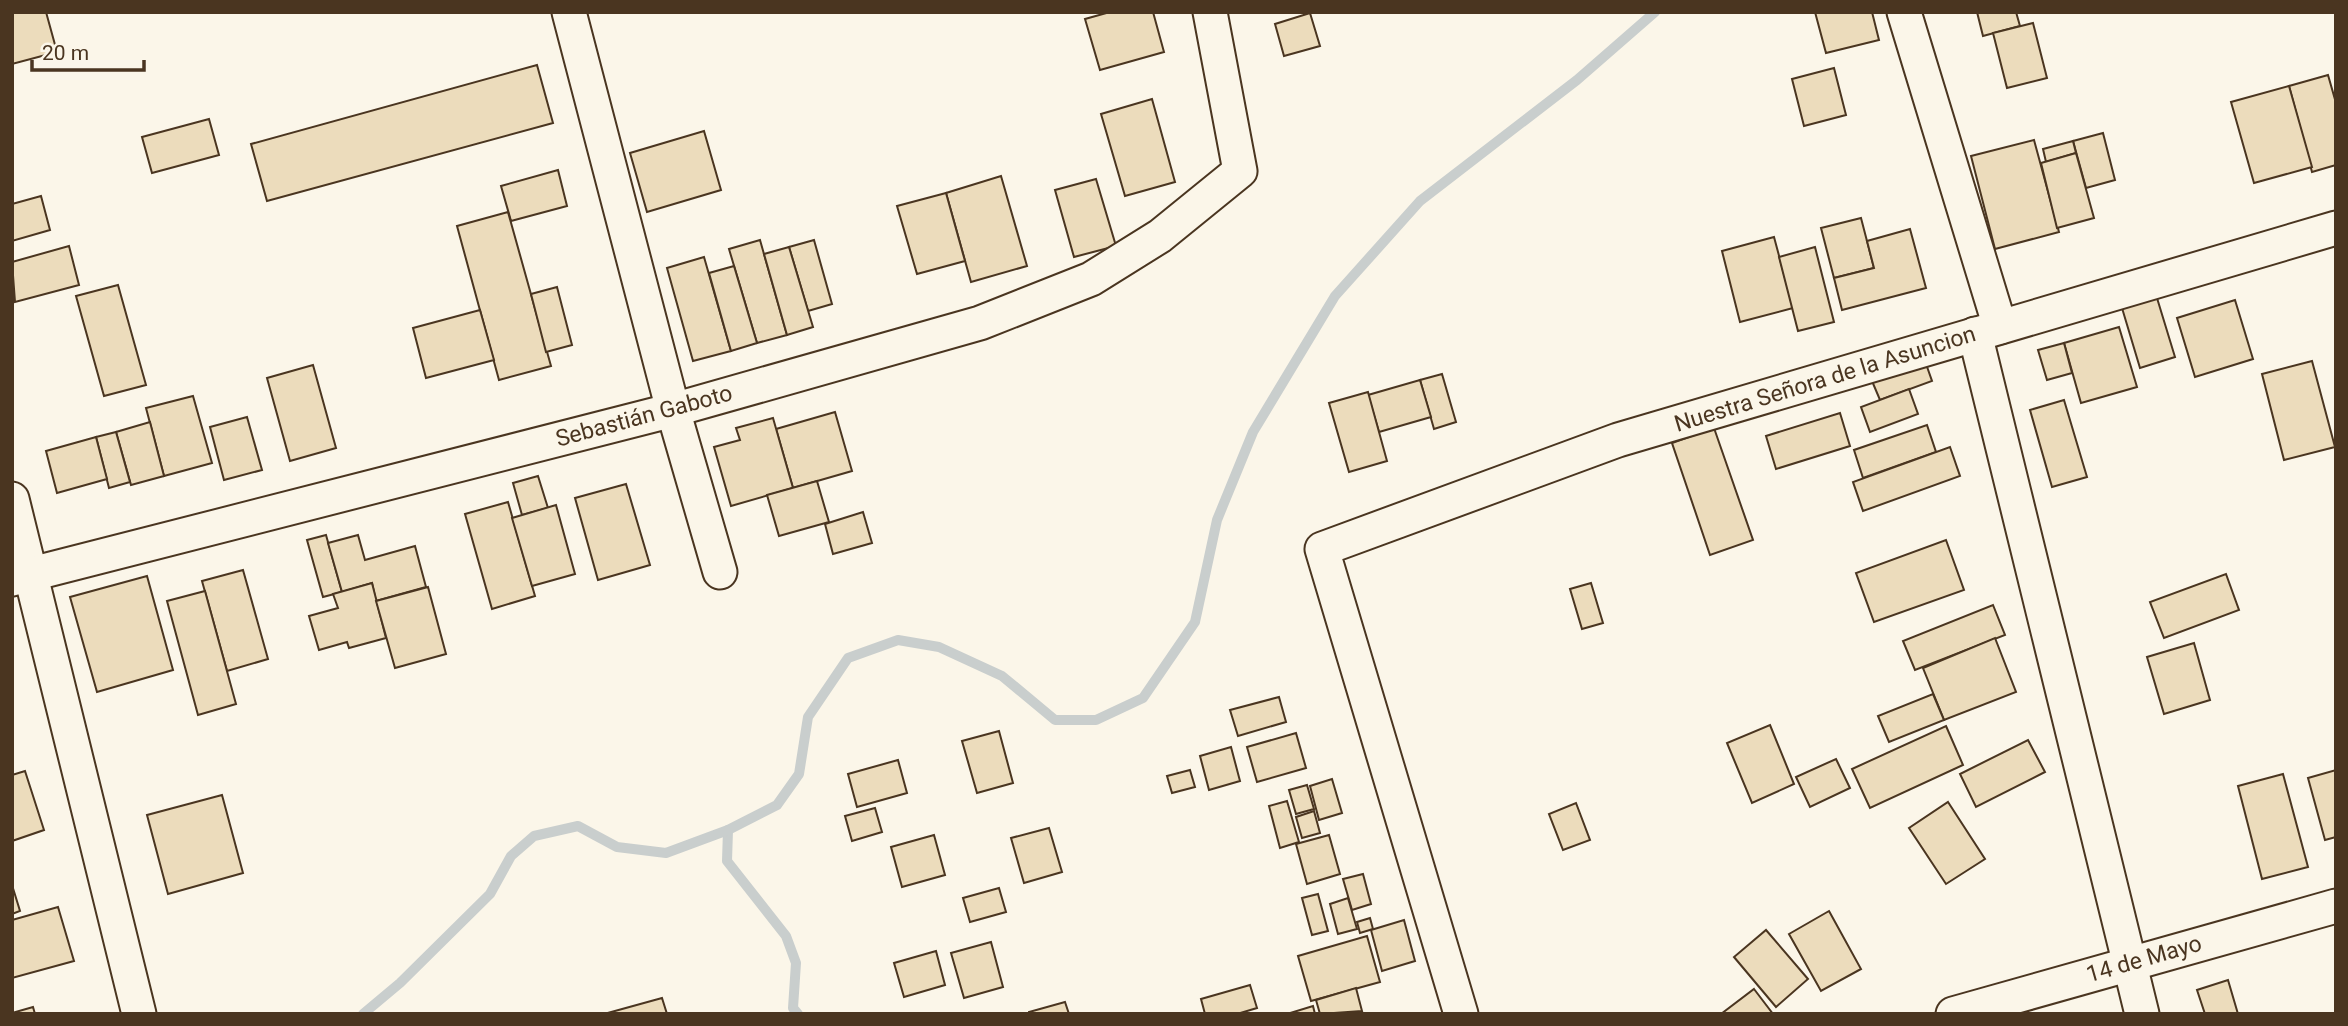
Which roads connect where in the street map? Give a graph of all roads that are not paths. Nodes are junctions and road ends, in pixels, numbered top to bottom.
1 (569, 12) edge
2 (1210, 12) edge
3 (1904, 12) edge
4 (2336, 228) edge
5 (1988, 330) junction
6 (673, 410) junction
7 (12, 499) edge
8 (720, 572) dead end
9 (23, 577) edge
10 (2336, 906) edge
11 (2129, 963) junction
12 (139, 1014) edge
13 (1461, 1014) edge
14 (1953, 1014) edge
15 (2143, 1014) edge

1 - 6 street
2 - 6 street, Sebastián Gaboto
3 - 5 street
4 - 5 street, Nuestra Señora de la Asuncion
5 - 11 street
5 - 13 street, Nuestra Señora de la Asuncion
6 - 8 street
6 - 9 street, Sebastián Gaboto
7 - 9 street
9 - 12 street
10 - 11 street, 14 de Mayo
11 - 14 street, 14 de Mayo
11 - 15 street

